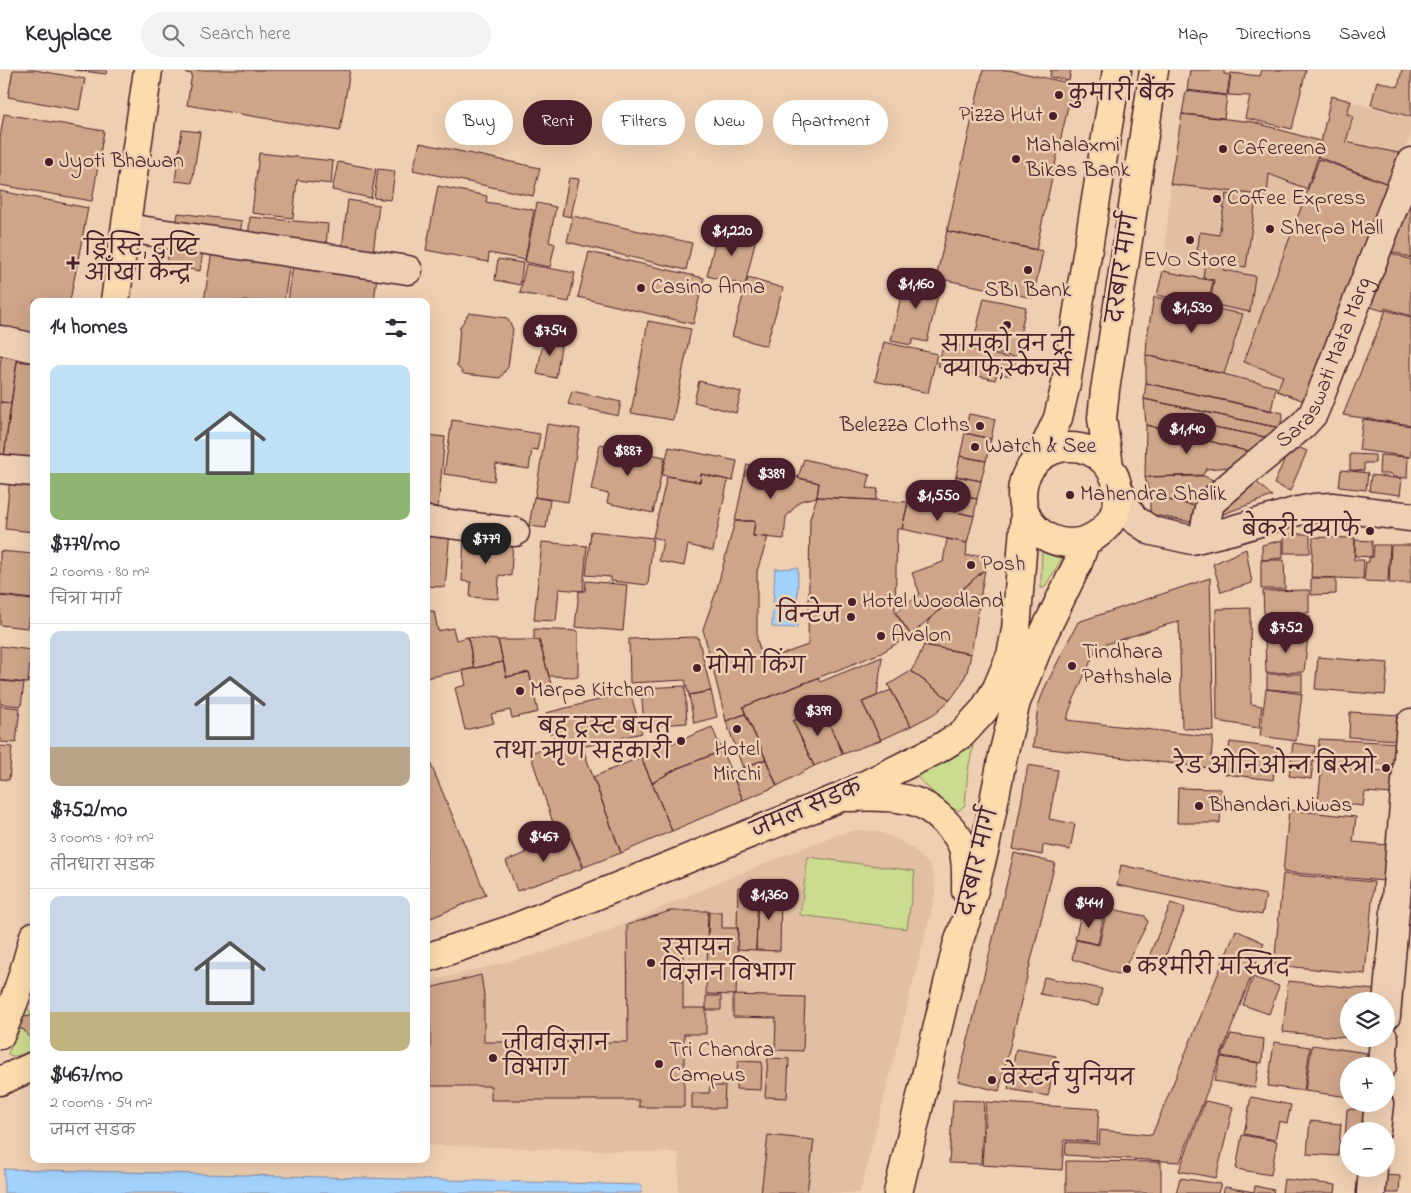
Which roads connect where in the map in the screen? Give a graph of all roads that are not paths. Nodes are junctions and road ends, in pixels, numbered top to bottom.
1 (148, 70) edge
2 (1117, 70) edge
3 (1154, 70) edge
4 (1411, 162) edge
5 (126, 228) junction
6 (408, 270) dead end
7 (115, 298) edge
8 (0, 340) edge
9 (30, 347) edge
10 (1040, 456) junction
11 (0, 469) edge
12 (30, 472) edge
13 (1113, 477) junction
14 (1025, 514) junction
15 (1411, 517) edge
16 (430, 521) edge
17 (515, 532) dead end
18 (1198, 538) junction
19 (1086, 540) junction
20 (1411, 723) edge
21 (841, 797) junction
22 (966, 920) junction
23 (30, 952) edge
24 (430, 957) edge
25 (1388, 992) edge
26 (0, 1035) edge
27 (30, 1068) edge
28 (0, 1081) edge
29 (1372, 1177) edge
30 (898, 1193) edge
31 (1371, 1193) edge

1 - 5 main road
2 - 10 main road, दरबार मार्ग
3 - 13 main road, दरबार मार्ग
4 - 18 street, Saraswati Mata Marg
5 - 6 street
5 - 7 main road
8 - 9 street
10 - 13 main road
10 - 14 main road
11 - 12 street
13 - 18 street
13 - 19 main road
14 - 19 main road
14 - 21 main road, जमल सडक
15 - 18 street
16 - 17 street
19 - 22 main road, दरबार मार्ग
20 - 25 street
21 - 22 main road
21 - 24 main road, जमल सडक
22 - 30 main road, दरबार मार्ग
23 - 26 main road
27 - 28 main road
29 - 31 street

